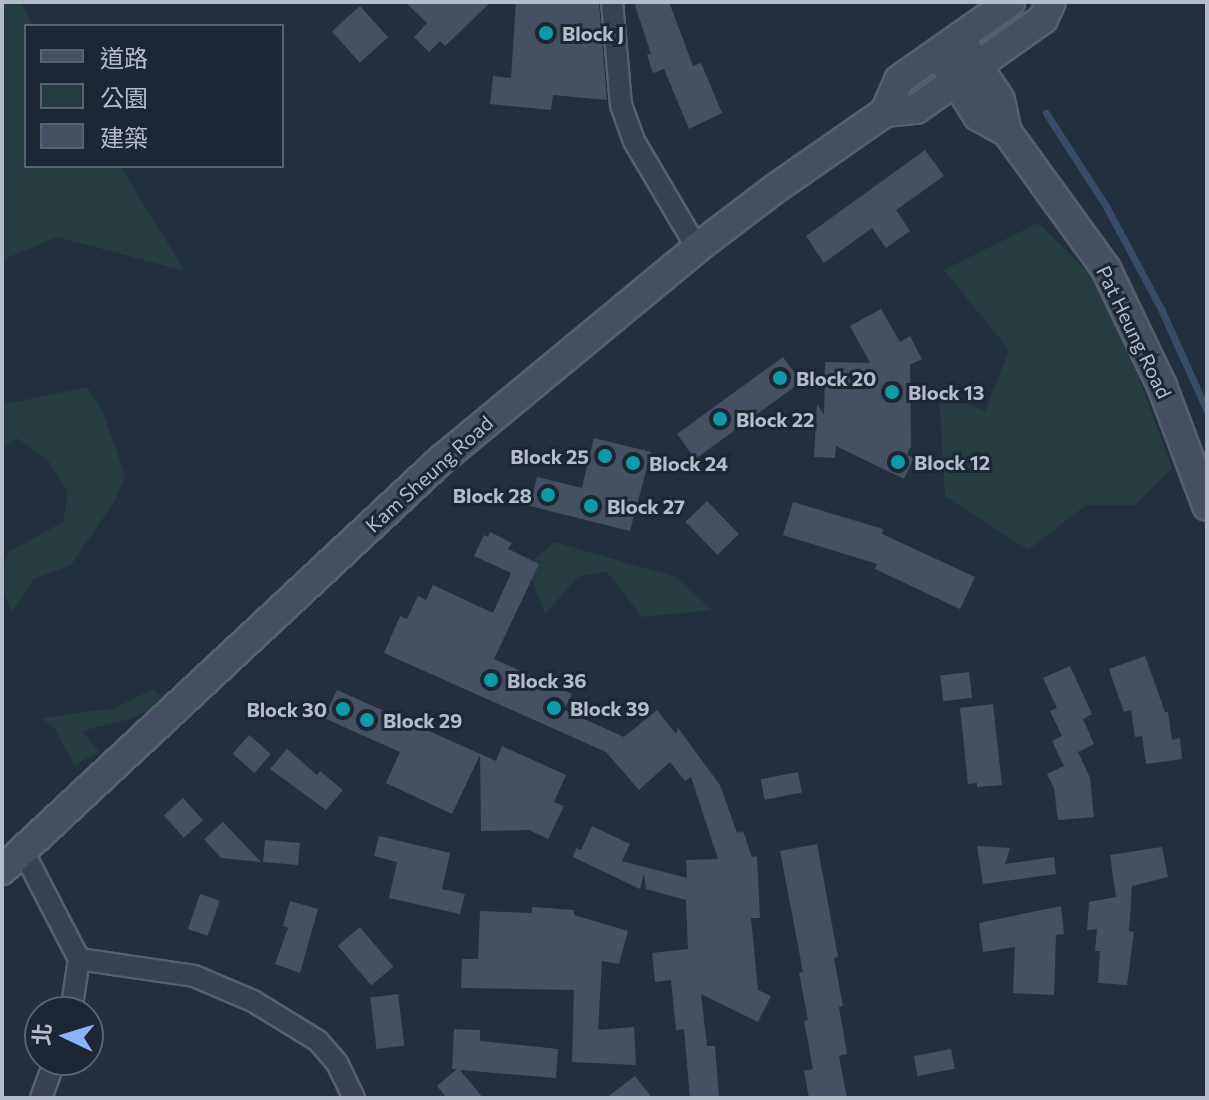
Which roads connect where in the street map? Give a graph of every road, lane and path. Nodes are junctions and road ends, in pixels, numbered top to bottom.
1 (612, 2) edge
2 (1010, 2) edge
3 (1051, 2) edge
4 (948, 46) junction
5 (967, 73) junction
6 (885, 112) junction
7 (697, 248) junction
8 (1207, 506) edge
9 (23, 851) junction
10 (2, 870) edge
11 (79, 959) junction
12 (73, 996) edge
13 (49, 1076) edge
14 (41, 1098) edge
15 (354, 1098) edge

1 - 7 street
2 - 4 main road, Kam Sheung Road
3 - 5 main road, Kam Sheung Road
4 - 5 main road, Pat Heung Road
4 - 6 main road, Kam Sheung Road
5 - 6 main road, Kam Sheung Road
5 - 8 main road, Pat Heung Road
6 - 7 main road, Kam Sheung Road
7 - 9 main road, Kam Sheung Road
9 - 10 main road, Kam Sheung Road
9 - 11 street
11 - 12 street
11 - 15 street
13 - 14 street

